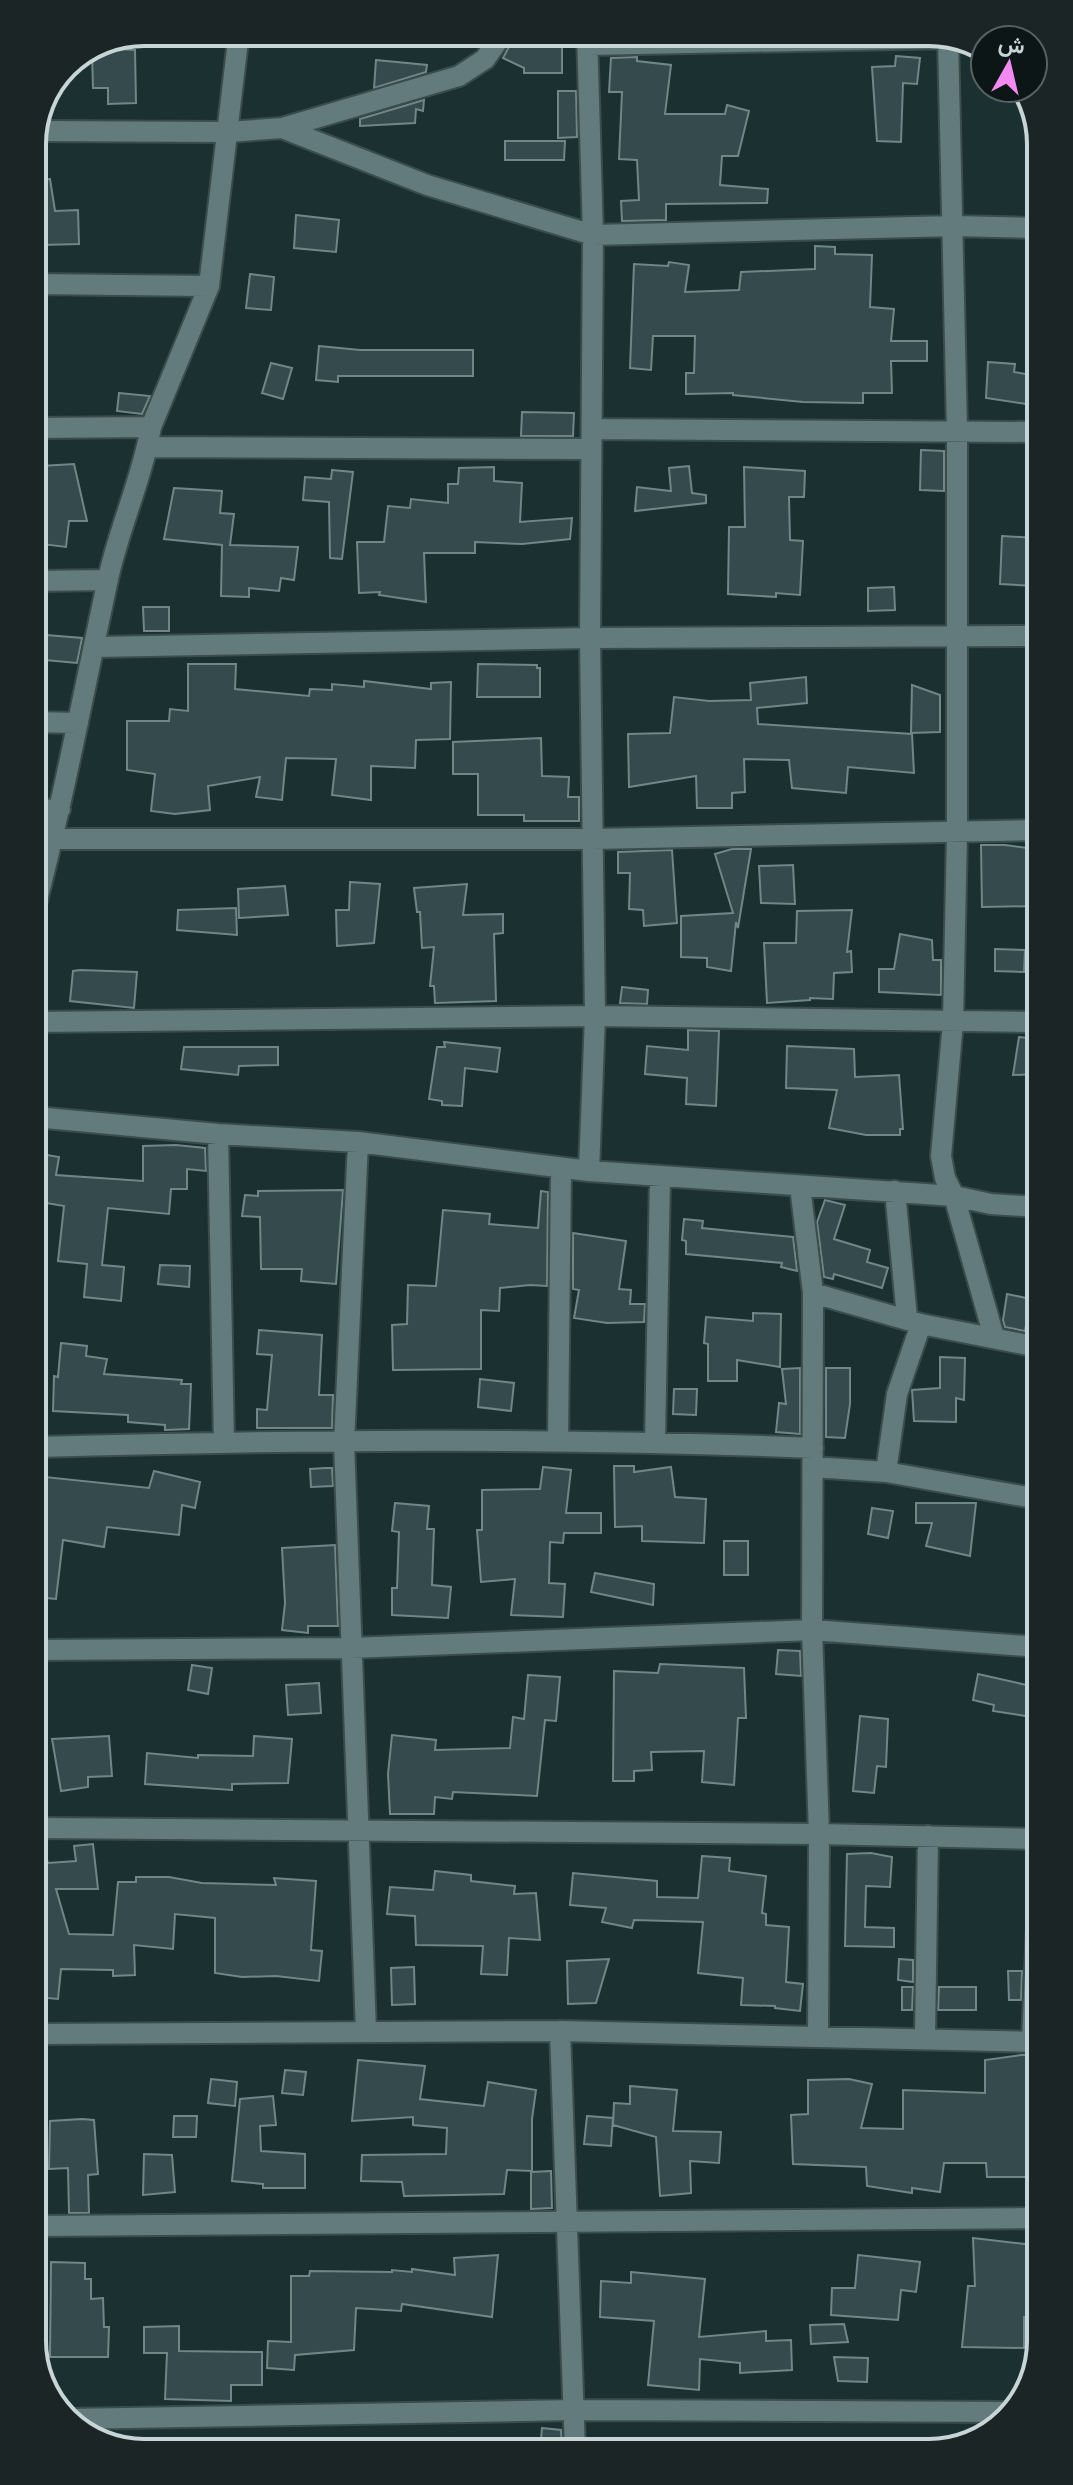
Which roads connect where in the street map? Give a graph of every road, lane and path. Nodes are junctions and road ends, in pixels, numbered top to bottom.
1 (237, 46) edge
2 (494, 46) edge
3 (587, 46) edge
4 (950, 49) edge
5 (282, 128) junction
6 (47, 131) edge
7 (228, 132) junction
8 (954, 226) junction
9 (1027, 228) edge
10 (593, 235) junction
11 (46, 284) edge
12 (209, 286) junction
13 (46, 429) edge
14 (957, 431) junction
15 (1027, 432) edge
16 (149, 437) junction
17 (591, 439) junction
18 (108, 580) junction
19 (46, 581) edge
20 (1027, 636) edge
21 (957, 637) junction
22 (590, 638) junction
23 (96, 647) junction
24 (46, 722) edge
25 (78, 723) junction
26 (60, 809) junction
27 (46, 810) edge
28 (1027, 830) edge
29 (957, 832) junction
30 (54, 839) junction
31 (593, 839) junction
32 (46, 868) edge
33 (595, 1016) junction
34 (46, 1022) edge
35 (953, 1022) junction
36 (1027, 1022) edge
37 (46, 1118) edge
38 (218, 1134) junction
39 (358, 1142) junction
40 (561, 1168) junction
41 (589, 1171) junction
42 (660, 1177) junction
43 (800, 1186) junction
44 (895, 1191) junction
45 (954, 1196) junction
46 (1027, 1206) edge
47 (813, 1293) junction
48 (914, 1321) junction
49 (994, 1337) junction
50 (1027, 1344) edge
51 (558, 1441) junction
52 (655, 1441) junction
53 (224, 1442) junction
54 (344, 1443) junction
55 (46, 1447) edge
56 (813, 1458) junction
57 (886, 1472) junction
58 (1027, 1497) edge
59 (812, 1630) junction
60 (1027, 1646) edge
61 (351, 1648) junction
62 (46, 1650) edge
63 (46, 1828) edge
64 (359, 1832) junction
65 (819, 1834) junction
66 (928, 1836) junction
67 (1027, 1839) edge
68 (366, 2031) junction
69 (560, 2031) junction
70 (46, 2034) edge
71 (818, 2036) junction
72 (925, 2037) junction
73 (1027, 2042) edge
74 (1027, 2218) edge
75 (566, 2223) junction
76 (46, 2226) edge
77 (575, 2410) junction
78 (997, 2412) edge
79 (84, 2419) edge
80 (575, 2439) edge

1 - 7 street
2 - 5 street
3 - 10 street
4 - 8 street
5 - 7 street
5 - 10 street
6 - 7 street
7 - 12 street
8 - 9 street
8 - 10 street
8 - 14 street
10 - 17 street
11 - 12 street
12 - 16 street
13 - 16 street
14 - 15 street
14 - 17 street
14 - 21 street
16 - 17 street
16 - 18 street
17 - 22 street
18 - 19 street
18 - 23 street
20 - 21 street
21 - 22 street
21 - 29 street
22 - 23 street
22 - 31 street
23 - 25 street
24 - 25 street
25 - 26 street
26 - 27 street
26 - 30 street
28 - 29 street
29 - 31 street
29 - 35 street
30 - 31 street
30 - 32 street
31 - 33 street
33 - 34 street
33 - 35 street
33 - 41 street
35 - 36 street
35 - 45 street
37 - 38 street
38 - 39 street
38 - 53 street
39 - 40 street
39 - 54 street
40 - 41 street
40 - 51 street
41 - 42 street
42 - 43 street
42 - 52 street
43 - 44 street
43 - 47 street
44 - 45 street
44 - 48 street
45 - 46 street
45 - 49 street
47 - 48 street
47 - 56 street
48 - 49 street
48 - 57 street
49 - 50 street
51 - 52 street
51 - 54 street
52 - 56 street
53 - 54 street
53 - 55 street
54 - 61 street
56 - 57 street
56 - 59 street
57 - 58 street
59 - 60 street
59 - 61 street
59 - 65 street
61 - 62 street
61 - 64 street
63 - 64 street
64 - 65 street
64 - 68 street
65 - 66 street
65 - 71 street
66 - 67 street
66 - 72 street
68 - 69 street
68 - 70 street
69 - 71 street
69 - 75 street
71 - 72 street
72 - 73 street
74 - 75 street
75 - 76 street
75 - 77 street
77 - 78 street
77 - 79 street
77 - 80 street

